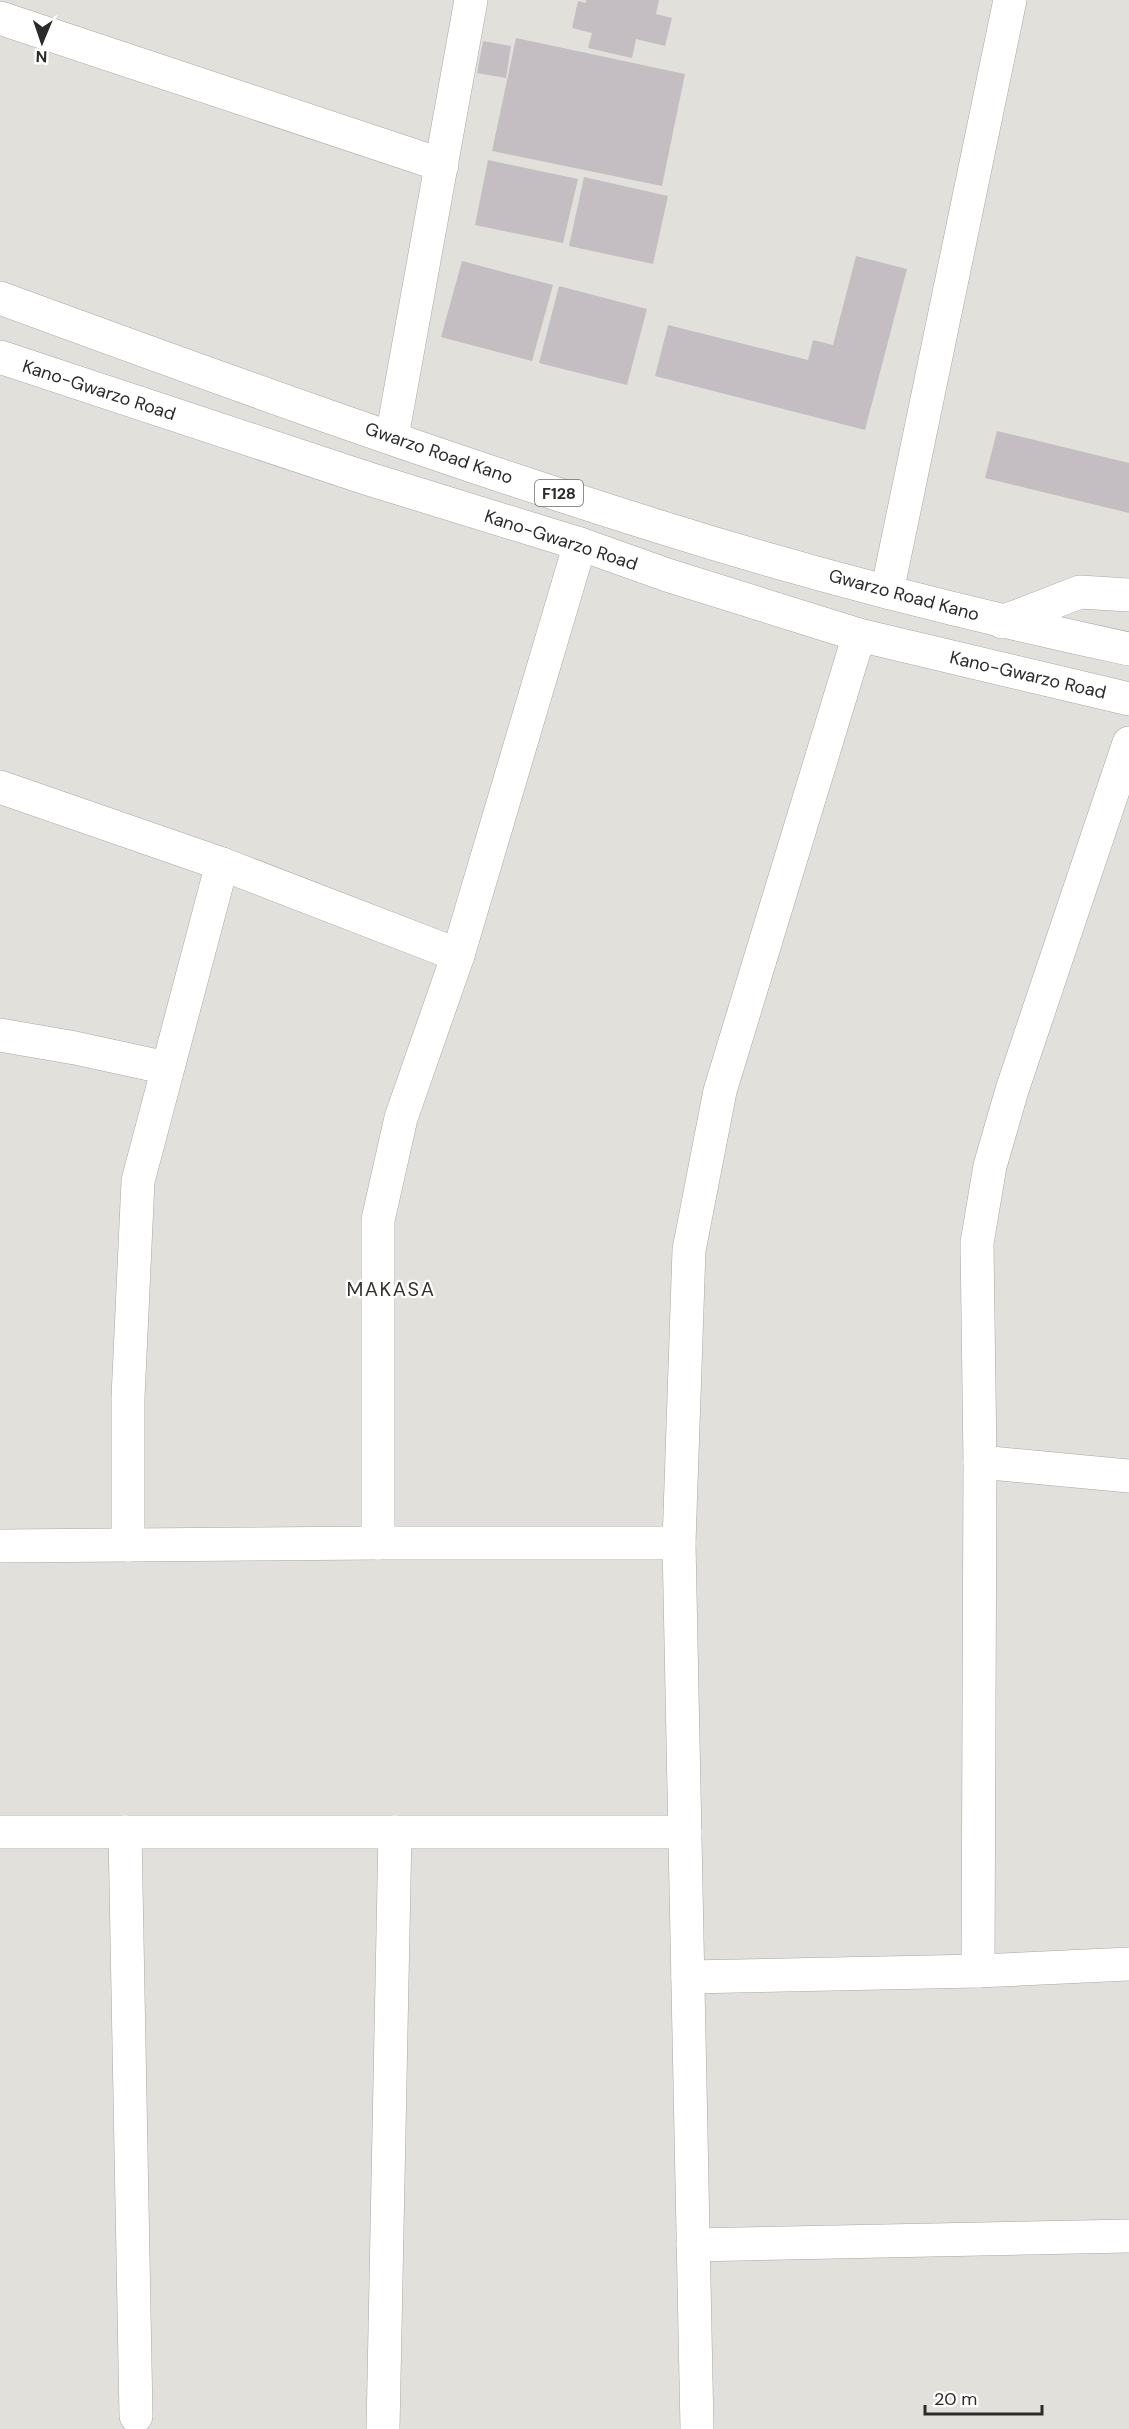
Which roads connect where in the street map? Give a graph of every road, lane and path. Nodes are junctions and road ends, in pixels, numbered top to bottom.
1 (471, 0) edge
2 (1011, 0) edge
3 (0, 18) edge
4 (442, 165) junction
5 (0, 298) edge
6 (0, 357) edge
7 (392, 437) junction
8 (580, 544) junction
9 (887, 592) junction
10 (1129, 595) edge
11 (1002, 622) junction
12 (859, 635) junction
13 (1129, 649) edge
14 (1129, 699) edge
15 (1129, 743) edge
16 (0, 787) edge
17 (222, 864) junction
18 (458, 955) junction
19 (0, 1035) edge
20 (167, 1068) junction
21 (980, 1462) junction
22 (1129, 1476) edge
23 (378, 1543) junction
24 (679, 1544) junction
25 (128, 1545) junction
26 (0, 1546) edge
27 (0, 1832) edge
28 (125, 1832) junction
29 (395, 1832) junction
30 (685, 1832) junction
31 (1129, 1964) edge
32 (978, 1971) junction
33 (688, 1977) junction
34 (1129, 2236) edge
35 (693, 2246) junction
36 (136, 2416) dead end
37 (383, 2429) edge
38 (697, 2429) edge

1 - 4 street
2 - 9 street
3 - 4 street
4 - 7 street
5 - 7 street, Gwarzo Road Kano / F128
6 - 8 street, Kano-Gwarzo Road / F128
7 - 9 street, Gwarzo Road Kano / F128
8 - 12 street, Kano-Gwarzo Road / F128
8 - 18 street
9 - 11 street, Gwarzo Road Kano / F128
10 - 11 street
11 - 13 street, Gwarzo Road Kano / F128
12 - 14 street, Kano-Gwarzo Road / F128
12 - 24 street
15 - 21 street
16 - 17 street
17 - 18 street
17 - 20 street
18 - 23 street
19 - 20 street
20 - 25 street
21 - 22 street
21 - 32 street
23 - 24 street
23 - 25 street
24 - 30 street
25 - 26 street
27 - 28 street
28 - 29 street
28 - 36 street
29 - 30 street
29 - 37 street
30 - 33 street
31 - 32 street
32 - 33 street
33 - 35 street
34 - 35 street
35 - 38 street

